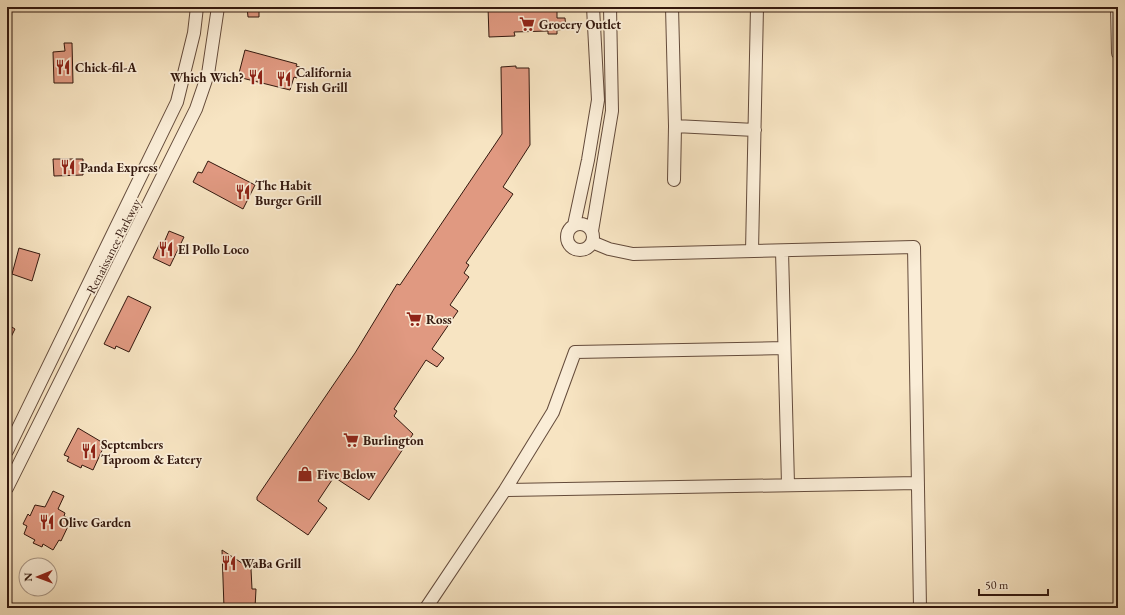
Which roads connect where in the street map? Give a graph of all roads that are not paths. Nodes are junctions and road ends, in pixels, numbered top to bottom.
1 (197, 7) edge
2 (218, 7) edge
3 (593, 7) edge
4 (610, 7) edge
5 (672, 7) edge
6 (757, 7) edge
7 (1117, 7) edge
8 (1118, 53) edge
9 (675, 126) junction
10 (755, 130) junction
11 (674, 180) dead end
12 (583, 184) junction
13 (600, 188) junction
14 (574, 225) junction
15 (592, 236) junction
16 (752, 251) junction
17 (782, 251) junction
18 (784, 348) junction
19 (7, 451) edge
20 (918, 483) junction
21 (788, 484) junction
22 (7, 488) edge
23 (505, 490) junction
24 (426, 608) edge
25 (920, 608) edge

1 - 19 street, Renaissance Parkway
2 - 22 street, Renaissance Parkway
3 - 12 street
4 - 13 street
5 - 9 street
6 - 10 street
7 - 8 street
9 - 10 street
9 - 11 street
10 - 16 street
12 - 13 street
12 - 14 street
13 - 15 street
14 - 15 street
14 - 15 street
15 - 16 street
16 - 17 street
17 - 18 street
17 - 20 street
18 - 21 street
18 - 23 street
20 - 21 street
20 - 25 street
21 - 23 street
23 - 24 street

